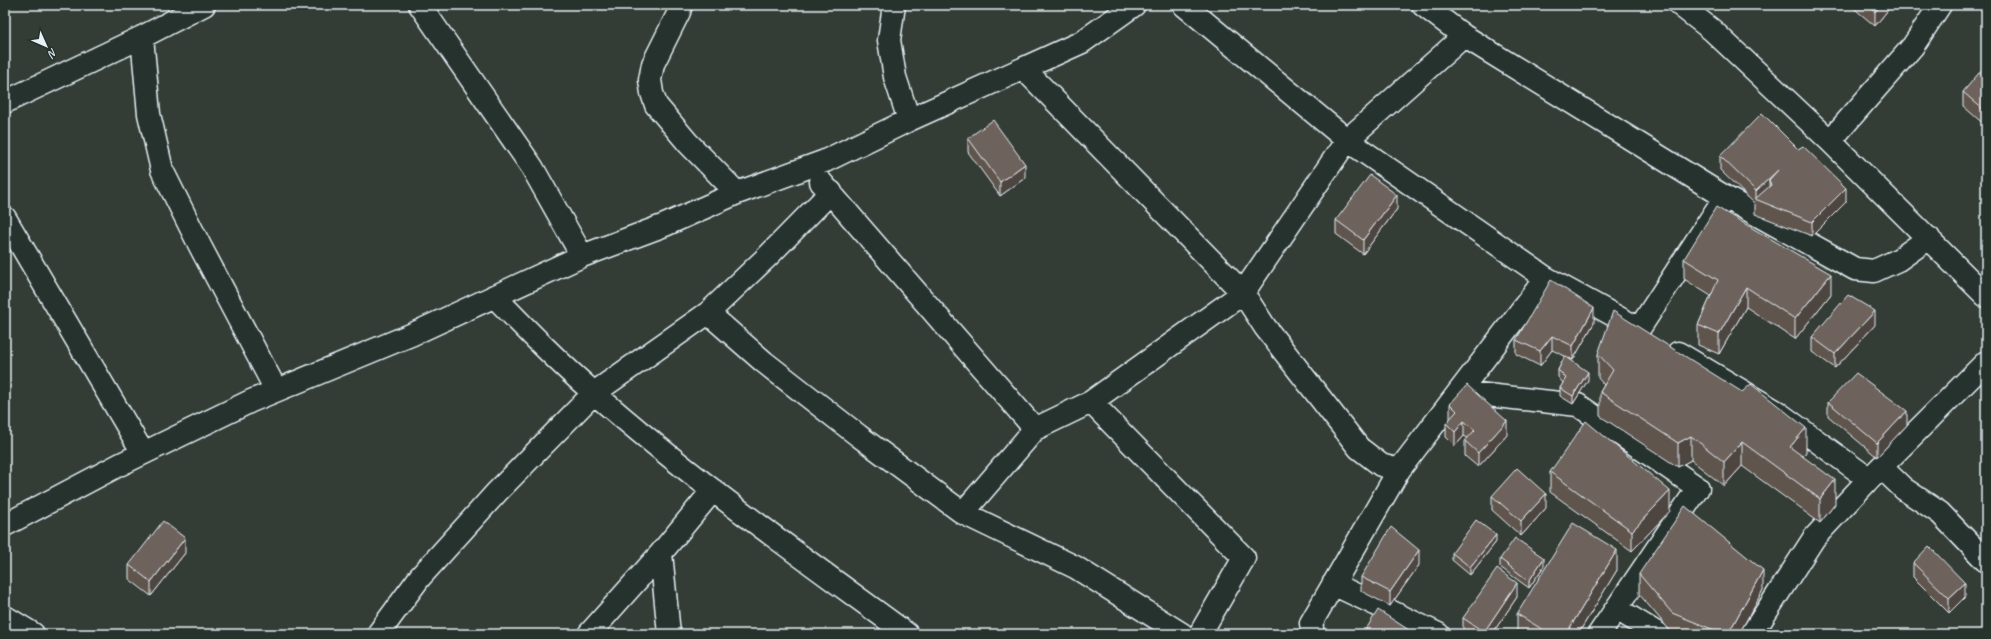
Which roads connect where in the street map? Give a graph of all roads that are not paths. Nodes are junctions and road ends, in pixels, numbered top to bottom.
1 (204, 5) edge
2 (420, 5) edge
3 (681, 5) edge
4 (894, 5) edge
5 (1134, 5) edge
6 (1184, 5) edge
7 (1423, 5) edge
8 (1680, 5) edge
9 (1940, 5) edge
10 (1464, 36) junction
11 (142, 37) junction
12 (1024, 69) junction
13 (5, 102) edge
14 (909, 120) junction
15 (1347, 140) junction
16 (1830, 141) junction
17 (807, 168) junction
18 (831, 192) junction
19 (737, 193) junction
20 (1725, 197) junction
21 (5, 218) edge
22 (1929, 238) junction
23 (582, 256) junction
24 (1546, 278) junction
25 (1243, 293) junction
26 (494, 296) junction
27 (1986, 296) edge
28 (708, 313) junction
29 (1639, 329) junction
30 (1986, 362) edge
31 (276, 390) junction
32 (594, 393) junction
33 (1091, 402) junction
34 (1035, 429) junction
35 (143, 454) junction
36 (1399, 470) junction
37 (1875, 473) junction
38 (713, 490) junction
39 (963, 513) junction
40 (5, 525) edge
41 (661, 553) junction
42 (1986, 561) edge
43 (1333, 584) junction
44 (1617, 609) junction
45 (5, 617) edge
46 (33, 634) edge
47 (378, 634) edge
48 (589, 634) edge
49 (669, 634) edge
50 (906, 634) edge
51 (1182, 634) edge
52 (1200, 634) edge
53 (1313, 634) edge
54 (1438, 634) edge
55 (1599, 634) edge
56 (1658, 634) edge
57 (1752, 634) edge

1 - 11 street
2 - 23 street
3 - 19 street
4 - 14 street
5 - 12 street
6 - 15 street
7 - 10 street
8 - 16 street
9 - 16 street
10 - 15 street
10 - 20 street
11 - 13 street
11 - 31 street
12 - 14 street
12 - 25 street
14 - 17 street
15 - 24 street
15 - 25 street
16 - 22 street
17 - 18 street
17 - 19 street
18 - 28 street
18 - 34 street
19 - 23 street
20 - 22 street
20 - 29 street
21 - 35 street
22 - 27 street
23 - 26 street
24 - 29 street
24 - 36 street
25 - 33 street
25 - 36 street
26 - 31 street
26 - 32 street
28 - 32 street
28 - 39 street
29 - 37 street
30 - 37 street
31 - 35 street
32 - 38 street
32 - 47 street
33 - 34 street
33 - 52 street
34 - 39 street
35 - 40 street
36 - 43 street
36 - 44 street
37 - 42 street
37 - 57 street
38 - 41 street
38 - 50 street
39 - 51 street
41 - 48 street
41 - 49 street
43 - 53 street
43 - 54 street
44 - 55 street
44 - 56 street
45 - 46 street

